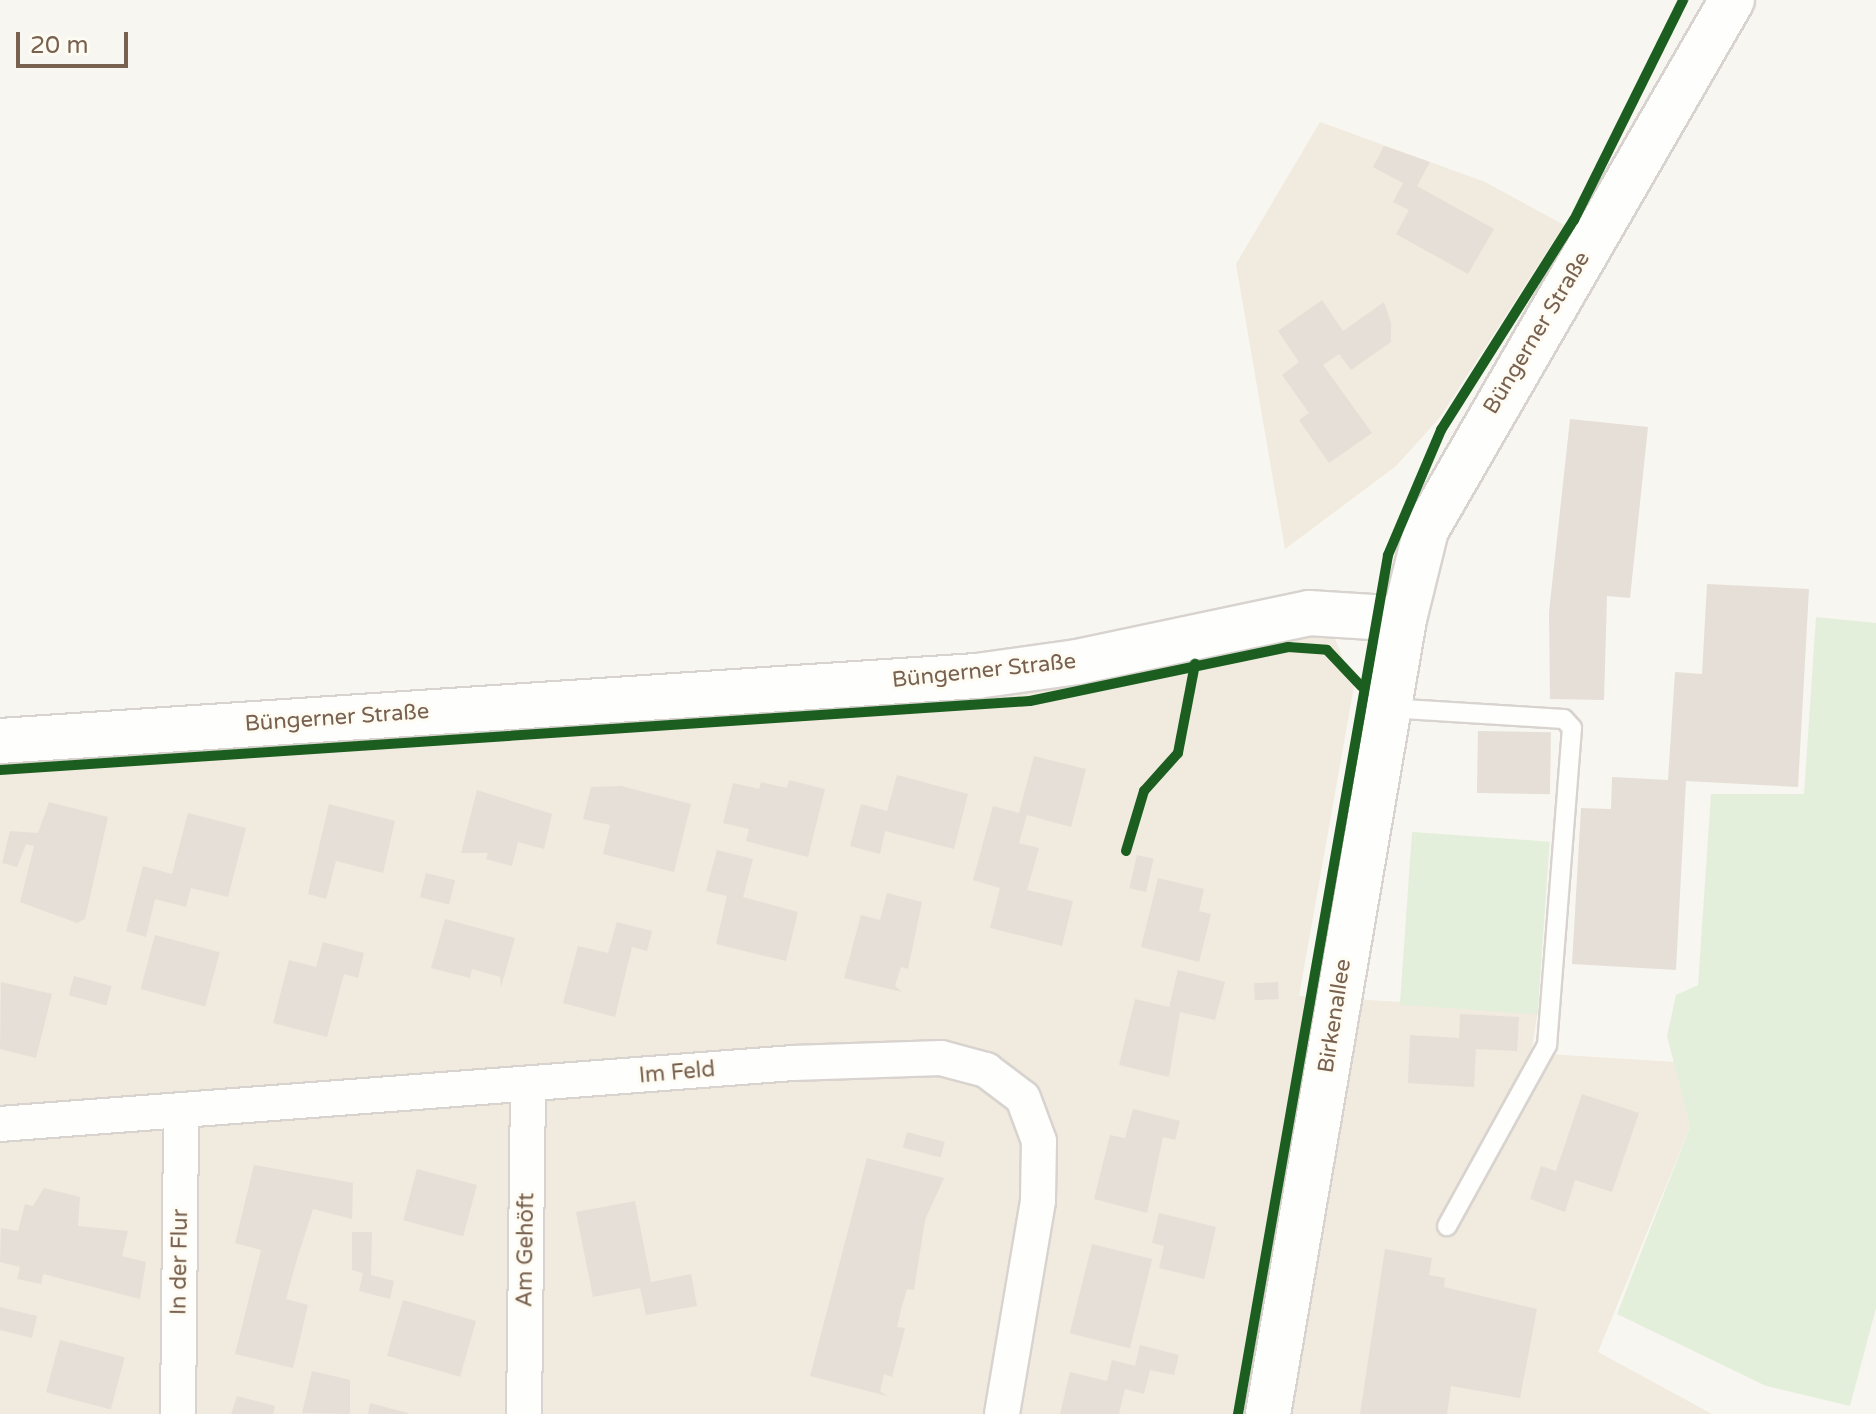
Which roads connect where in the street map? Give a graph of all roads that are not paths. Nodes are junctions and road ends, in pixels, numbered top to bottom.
1 (1732, 0) edge
2 (1404, 619) junction
3 (1388, 708) junction
4 (0, 741) edge
5 (528, 1087) junction
6 (181, 1110) junction
7 (0, 1124) edge
8 (1447, 1226) dead end
9 (178, 1414) edge
10 (524, 1414) edge
11 (1002, 1414) edge
12 (1268, 1414) edge

1 - 2 street, Büngerner Straße
2 - 3 street, Birkenallee
2 - 4 street, Büngerner Straße
3 - 8 lane
3 - 12 street, Birkenallee
5 - 6 street, Im Feld
5 - 10 street, Am Gehöft
5 - 11 street, Im Feld
6 - 7 street, Im Feld
6 - 9 street, In der Flur

